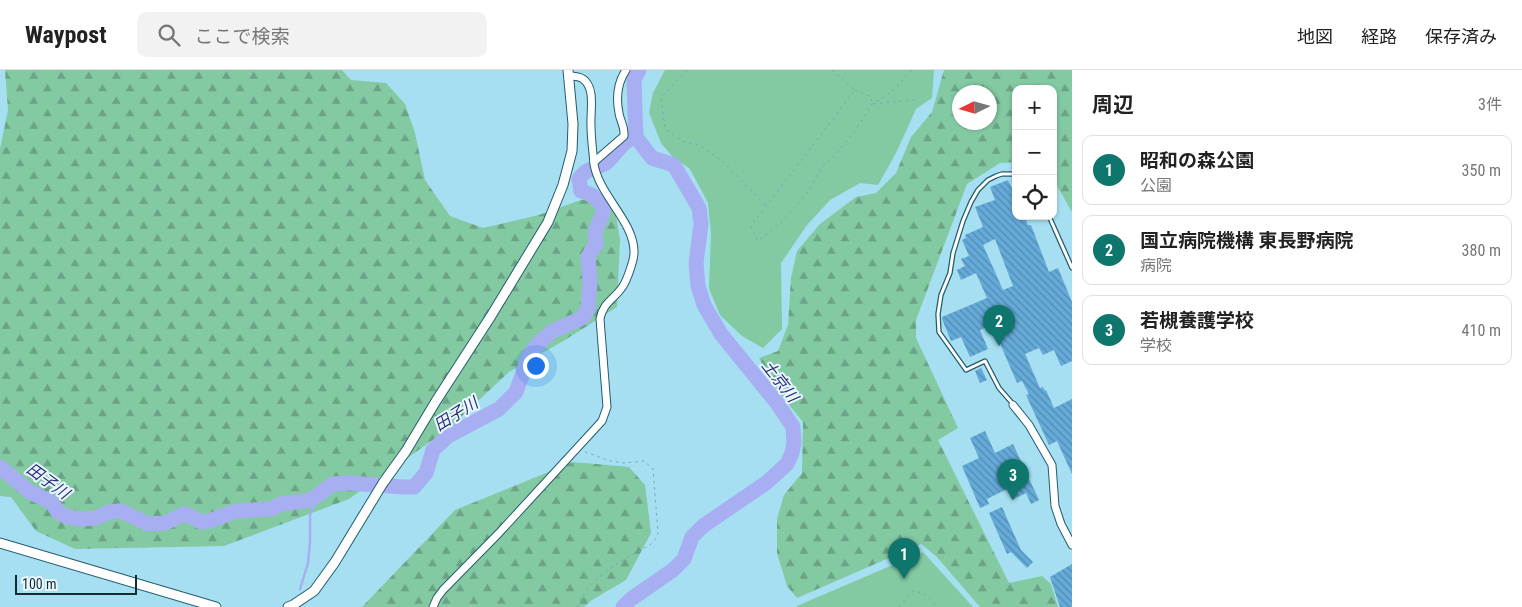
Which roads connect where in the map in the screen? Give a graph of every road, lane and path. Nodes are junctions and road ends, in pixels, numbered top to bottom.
1 (626, 70) edge
2 (687, 70) edge
3 (832, 70) edge
4 (912, 70) edge
5 (568, 73) edge
6 (855, 90) junction
7 (915, 100) dead end
8 (872, 104) junction
9 (594, 163) junction
10 (1012, 174) edge
11 (766, 206) junction
12 (1052, 220) edge
13 (1072, 268) edge
14 (1014, 405) joint
15 (577, 448) junction
16 (0, 543) edge
17 (1072, 546) edge
18 (216, 607) edge
19 (288, 607) edge
20 (432, 607) edge
21 (578, 607) edge
22 (900, 607) edge
23 (937, 607) edge

1 - 9 street
2 - 11 path
3 - 6 path
4 - 8 path
5 - 9 street
5 - 19 street
6 - 8 path
6 - 11 path
7 - 8 path
8 - 11 path
9 - 15 street
10 - 14 lane
12 - 13 lane
14 - 17 street
15 - 20 street
15 - 21 path
16 - 18 street
22 - 23 path

